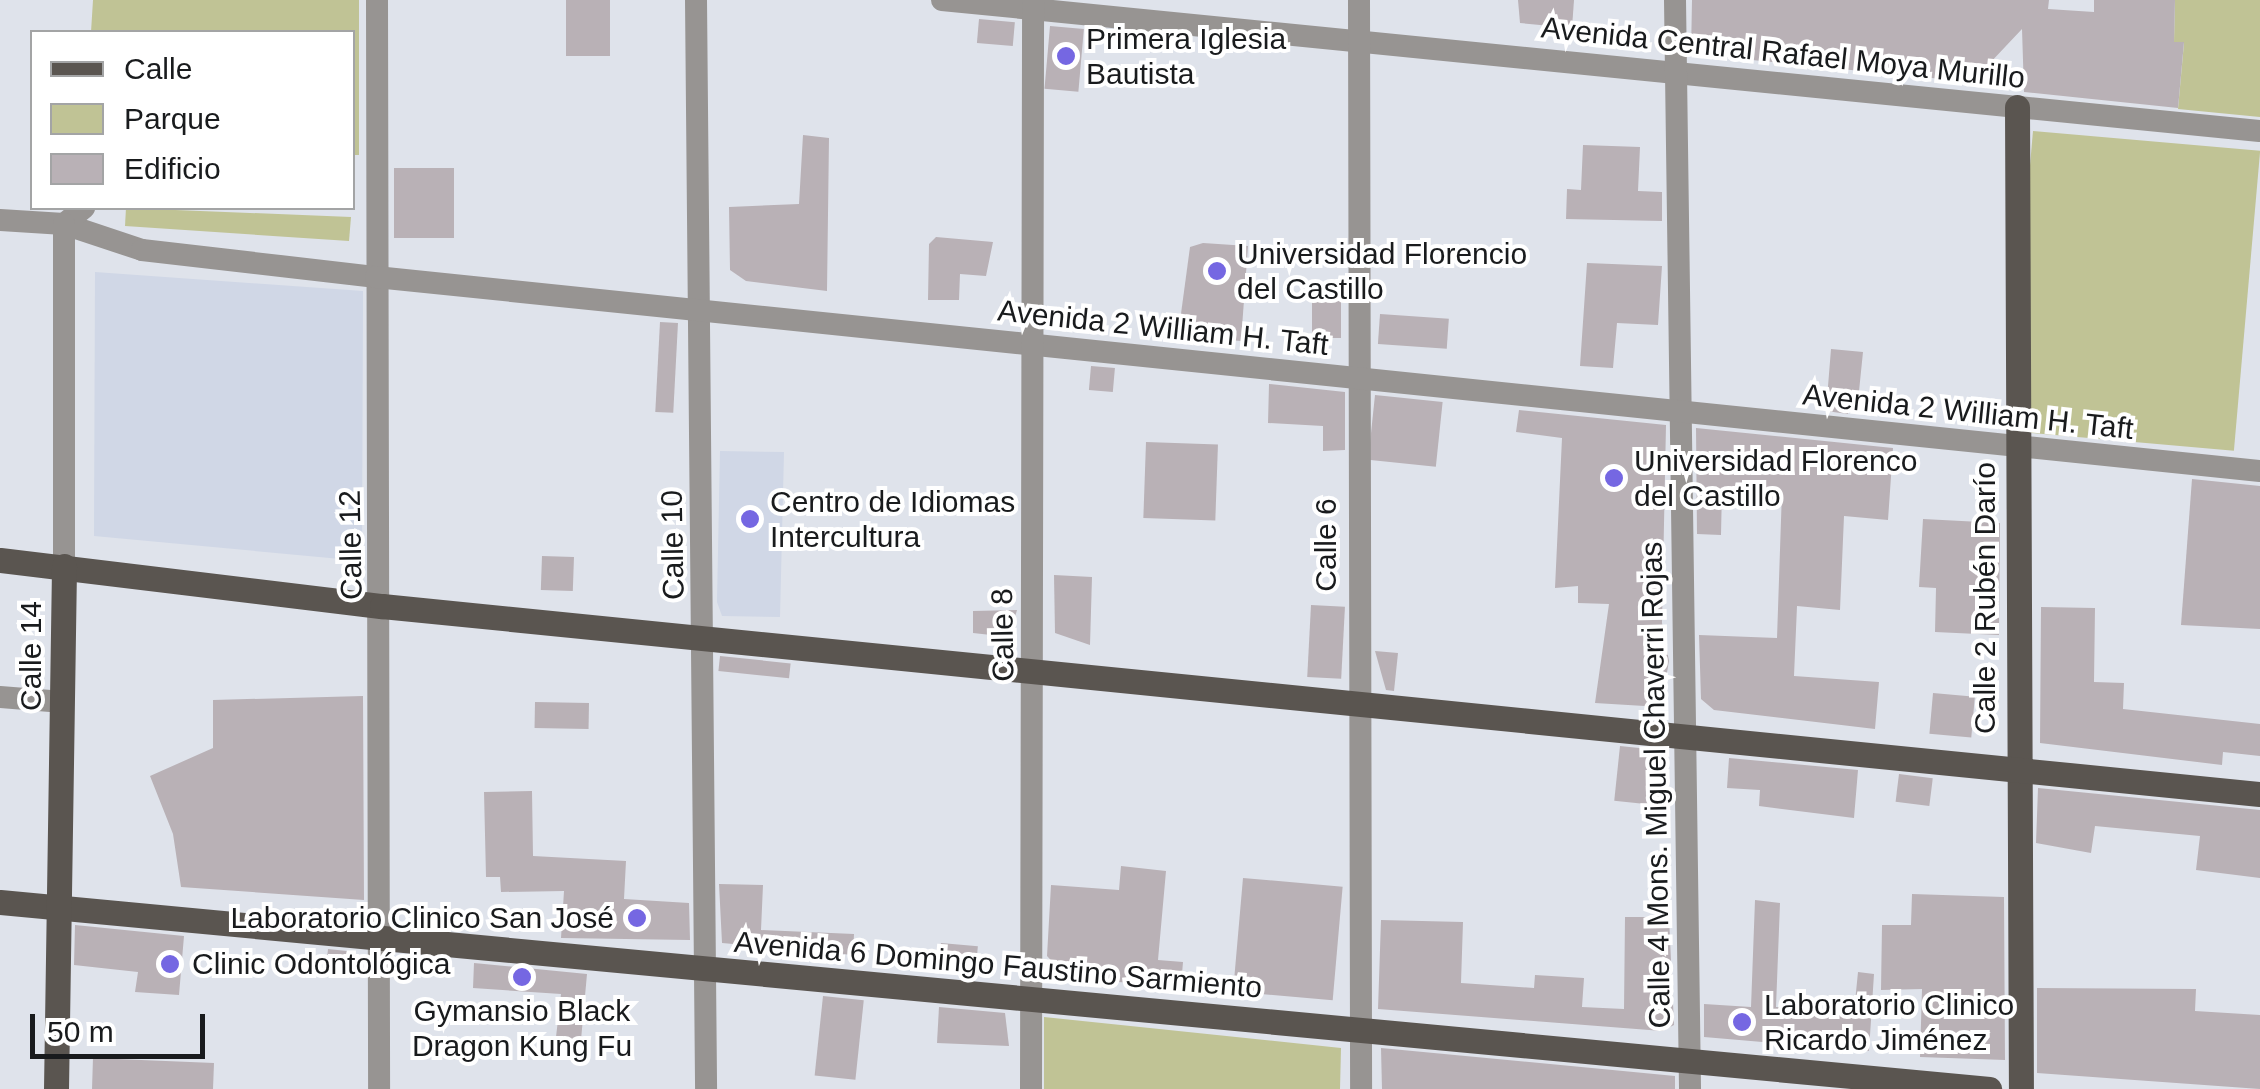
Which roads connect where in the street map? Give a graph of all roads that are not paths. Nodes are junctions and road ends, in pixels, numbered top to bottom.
1 (377, 0) edge
2 (696, 0) edge
3 (942, 0) edge
4 (1359, 0) edge
5 (1676, 0) edge
6 (1033, 4) edge
7 (1359, 41) junction
8 (1676, 73) junction
9 (2017, 107) junction
10 (2260, 131) edge
11 (364, 206) edge
12 (82, 210) edge
13 (0, 220) edge
14 (64, 224) junction
15 (376, 276) junction
16 (697, 310) junction
17 (1029, 343) junction
18 (1355, 380) junction
19 (1681, 413) junction
20 (2019, 447) junction
21 (2260, 470) edge
22 (0, 560) edge
23 (64, 566) junction
24 (382, 606) junction
25 (705, 636) junction
26 (1034, 672) junction
27 (0, 697) edge
28 (1357, 700) junction
29 (63, 702) junction
30 (1686, 735) junction
31 (2017, 771) junction
32 (2260, 794) edge
33 (0, 902) edge
34 (58, 907) junction
35 (381, 940) junction
36 (706, 970) junction
37 (1032, 1000) junction
38 (1362, 1031) junction
39 (1690, 1061) junction
40 (56, 1089) edge
41 (380, 1089) edge
42 (706, 1089) edge
43 (1031, 1089) edge
44 (1361, 1089) edge
45 (1690, 1089) edge
46 (1989, 1089) edge
47 (2022, 1089) edge

1 - 11 street, Calle 12
2 - 16 street, Calle 10
3 - 6 street, Avenida Central Rafael Moya Murillo
4 - 7 street, Calle 6
5 - 8 street, Calle 4 Mons. Miguel Chaverri Rojas
6 - 7 street, Avenida Central Rafael Moya Murillo
6 - 17 street, Calle 8
7 - 8 street, Avenida Central Rafael Moya Murillo
7 - 18 street, Calle 6
8 - 9 street, Avenida Central Rafael Moya Murillo
8 - 19 street, Calle 4 Mons. Miguel Chaverri Rojas
9 - 10 street, Avenida Central Rafael Moya Murillo
9 - 20 main road, Calle 2 Rubén Darío
11 - 15 street, Calle 12
12 - 14 street
13 - 14 street, Avenida 2 William H. Taft
14 - 15 street, Avenida 2 William H. Taft
14 - 23 street, Calle 14
15 - 16 street, Avenida 2 William H. Taft
15 - 24 street, Calle 12
16 - 17 street, Avenida 2 William H. Taft
16 - 25 street, Calle 10
17 - 18 street, Avenida 2 William H. Taft
17 - 26 street, Calle 8
18 - 19 street, Avenida 2 William H. Taft
18 - 28 street, Calle 6
19 - 20 street, Avenida 2 William H. Taft
19 - 30 street, Calle 4 Mons. Miguel Chaverri Rojas
20 - 21 street, Avenida 2 William H. Taft
20 - 31 main road, Calle 2 Rubén Darío
22 - 23 main road
23 - 24 main road
23 - 29 main road, Calle 14
24 - 25 main road
24 - 35 street, Calle 12
25 - 26 main road
25 - 36 street, Calle 10
26 - 28 main road
26 - 37 street, Calle 8
27 - 29 street
28 - 30 main road
28 - 38 street, Calle 6
29 - 34 main road, Calle 14
30 - 31 main road
30 - 39 street, Calle 4 Mons. Miguel Chaverri Rojas
31 - 32 main road
31 - 47 main road, Calle 2 Rubén Darío
33 - 34 main road, Avenida 6 Domingo Faustino Sarmiento
34 - 35 main road, Avenida 6 Domingo Faustino Sarmiento
34 - 40 main road, Calle 14
35 - 36 main road, Avenida 6 Domingo Faustino Sarmiento
35 - 41 street, Calle 12
36 - 37 main road, Avenida 6 Domingo Faustino Sarmiento
36 - 42 street, Calle 10
37 - 38 main road, Avenida 6 Domingo Faustino Sarmiento
37 - 43 street, Calle 8
38 - 39 main road, Avenida 6 Domingo Faustino Sarmiento
38 - 44 street, Calle 6
39 - 45 street, Calle 4 Mons. Miguel Chaverri Rojas
39 - 46 main road, Avenida 6 Domingo Faustino Sarmiento

